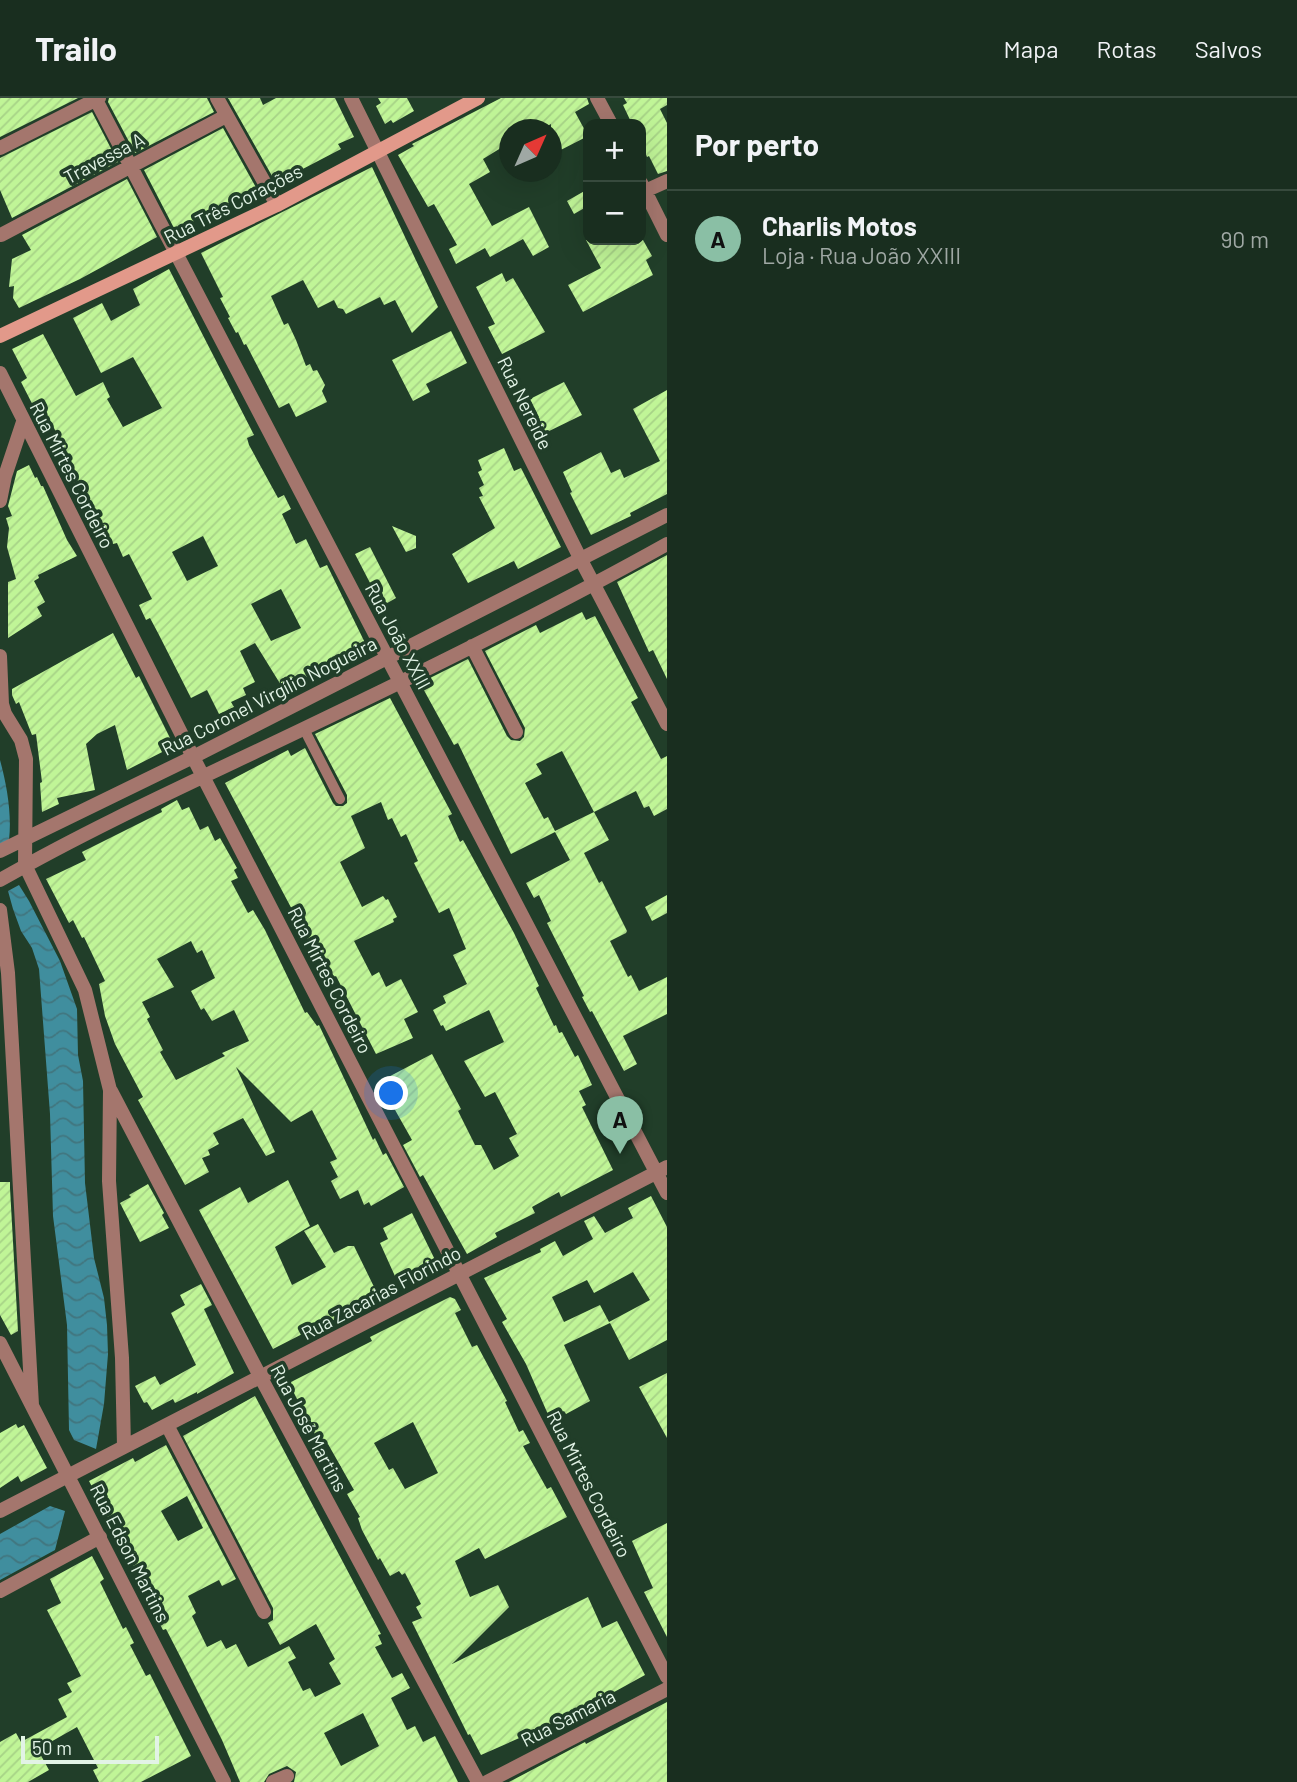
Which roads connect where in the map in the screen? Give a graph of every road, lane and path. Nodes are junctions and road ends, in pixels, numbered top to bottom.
1 (217, 98) edge
2 (351, 98) edge
3 (478, 98) edge
4 (597, 98) edge
5 (96, 99) edge
6 (226, 116) junction
7 (608, 119) edge
8 (0, 148) edge
9 (377, 151) junction
10 (129, 166) junction
11 (667, 181) edge
12 (646, 186) edge
13 (646, 193) edge
14 (277, 205) junction
15 (667, 235) edge
16 (0, 239) edge
17 (175, 255) junction
18 (0, 336) edge
19 (0, 373) edge
20 (23, 422) junction
21 (0, 501) edge
22 (667, 514) edge
23 (667, 544) edge
24 (581, 560) junction
25 (594, 585) junction
26 (472, 646) junction
27 (0, 656) edge
28 (388, 657) junction
29 (400, 682) junction
30 (667, 724) edge
31 (304, 729) junction
32 (516, 732) dead end
33 (193, 757) junction
34 (204, 776) junction
35 (340, 799) dead end
36 (27, 838) junction
37 (0, 851) edge
38 (25, 865) junction
39 (0, 880) edge
40 (0, 911) edge
41 (110, 1090) junction
42 (662, 1170) edge
43 (667, 1193) edge
44 (459, 1274) junction
45 (0, 1343) edge
46 (261, 1378) junction
47 (32, 1405) junction
48 (167, 1425) junction
49 (124, 1447) junction
50 (69, 1476) junction
51 (0, 1511) edge
52 (100, 1537) junction
53 (0, 1591) edge
54 (264, 1612) dead end
55 (667, 1677) edge
56 (667, 1689) edge
57 (224, 1782) edge
58 (478, 1782) edge
59 (487, 1782) edge

1 - 6 street
2 - 9 street, Rua Nereide
3 - 9 street, Rua Três Corações
4 - 7 street
5 - 8 street
5 - 10 street, Rua João XXIII
6 - 10 street, Travessa A
6 - 14 street
9 - 14 street, Rua Três Corações
9 - 24 street, Rua Nereide
10 - 16 street, Travessa A
10 - 17 street, Rua João XXIII
11 - 12 street
13 - 15 street
14 - 17 street, Rua Três Corações
17 - 18 street, Rua Três Corações
17 - 28 street, Rua João XXIII
19 - 20 street, Rua Mirtes Cordeiro
20 - 21 street
20 - 33 street, Rua Mirtes Cordeiro
22 - 24 street, Rua Coronel Virgílio Nogueira
23 - 25 street
24 - 25 street, Rua Nereide
24 - 28 street, Rua Coronel Virgílio Nogueira
25 - 26 street
25 - 30 street, Rua Nereide
26 - 29 street
26 - 32 street
27 - 36 street, Rua José Martins
28 - 29 street, Rua João XXIII
28 - 33 street, Rua Coronel Virgílio Nogueira
29 - 31 street
29 - 42 street, Rua João XXIII
31 - 34 street
31 - 35 lane
33 - 34 street, Rua Mirtes Cordeiro
33 - 36 street, Rua Coronel Virgílio Nogueira
34 - 38 street
34 - 44 street, Rua Mirtes Cordeiro
36 - 37 street, Rua Coronel Virgílio Nogueira
36 - 38 street, Rua José Martins
38 - 39 street
38 - 41 street, Rua José Martins
40 - 47 street
41 - 46 street, Rua José Martins
41 - 49 street, Rua José Martins
42 - 43 street, Rua João XXIII
42 - 44 street, Rua Zacarias Florindo
44 - 46 street, Rua Zacarias Florindo
44 - 55 street, Rua Mirtes Cordeiro
45 - 47 street, Rua Edson Martins
46 - 48 street, Rua Zacarias Florindo
46 - 58 street, Rua José Martins
47 - 50 street, Rua Edson Martins
48 - 49 street, Rua Zacarias Florindo
48 - 54 street
49 - 50 street, Rua Zacarias Florindo
50 - 51 street, Rua Zacarias Florindo
50 - 52 street, Rua Edson Martins
52 - 53 street
52 - 57 street, Rua Edson Martins
56 - 59 street, Rua Samaria

